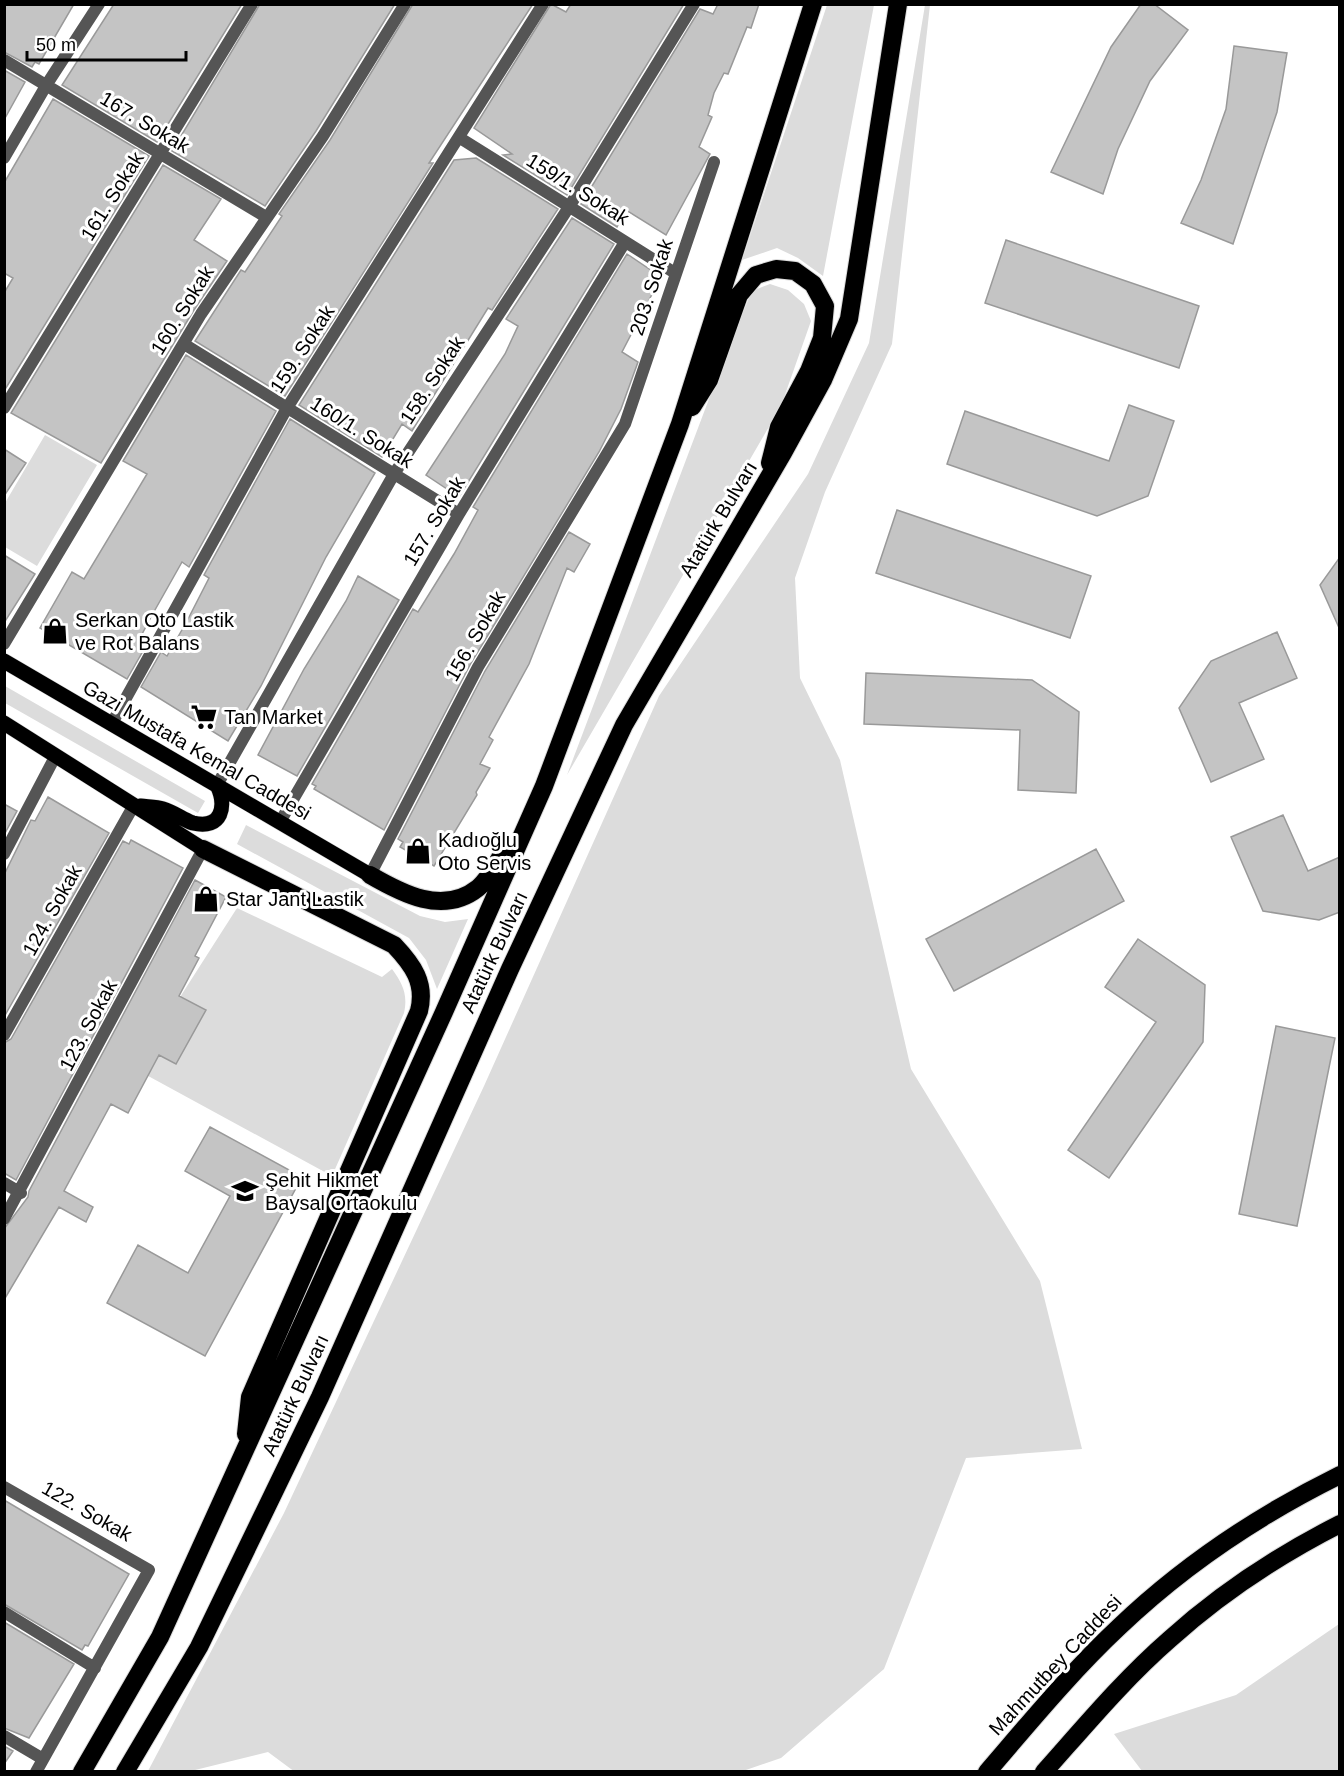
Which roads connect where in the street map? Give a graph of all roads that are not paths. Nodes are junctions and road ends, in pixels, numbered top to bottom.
1 (99, 4) edge
2 (252, 4) edge
3 (405, 4) edge
4 (543, 4) edge
5 (694, 4) edge
6 (813, 4) edge
7 (898, 4) edge
8 (4, 60) edge
9 (47, 84) junction
10 (460, 138) junction
11 (160, 154) junction
12 (4, 158) edge
13 (714, 162) dead end
14 (569, 207) junction
15 (266, 217) junction
16 (625, 242) junction
17 (675, 273) junction
18 (184, 344) junction
19 (4, 408) edge
20 (287, 408) junction
21 (625, 424) joint
22 (680, 424) junction
23 (394, 474) junction
24 (767, 480) junction
25 (459, 514) junction
26 (4, 644) edge
27 (4, 661) edge
28 (4, 723) edge
29 (111, 725) junction
30 (56, 755) junction
31 (217, 785) junction
32 (544, 786) junction
33 (134, 805) junction
34 (280, 822) junction
35 (203, 849) junction
36 (4, 854) edge
37 (370, 875) junction
38 (4, 1035) edge
39 (4, 1183) edge
40 (21, 1193) junction
41 (4, 1219) edge
42 (243, 1453) junction
43 (1340, 1475) edge
44 (4, 1487) edge
45 (1340, 1524) edge
46 (4, 1612) edge
47 (95, 1668) junction
48 (4, 1736) edge
49 (43, 1759) junction
50 (36, 1772) edge
51 (82, 1772) edge
52 (125, 1772) edge
53 (987, 1772) edge
54 (1044, 1772) edge

1 - 9 street
2 - 11 street, 161. Sokak
3 - 15 street, 160. Sokak
4 - 10 street, 159. Sokak
5 - 14 street, 158. Sokak
6 - 22 highway, Atatürk Bulvarı
7 - 24 highway, Atatürk Bulvarı
8 - 9 street, 167. Sokak
9 - 11 street, 167. Sokak
9 - 12 street
10 - 14 street, 159/1. Sokak
10 - 20 street, 159. Sokak
11 - 15 street, 167. Sokak
11 - 19 street, 161. Sokak
13 - 17 street, 203. Sokak
14 - 16 street, 159/1. Sokak
14 - 23 street, 158. Sokak
15 - 18 street, 160. Sokak
16 - 17 street, 159/1. Sokak
16 - 25 street, 157. Sokak
17 - 21 street, 203. Sokak
18 - 20 street, 160/1. Sokak
18 - 26 street, 160. Sokak
20 - 23 street, 160/1. Sokak
20 - 29 street, 159. Sokak
21 - 37 street, 156. Sokak
22 - 24 highway
22 - 32 highway, Atatürk Bulvarı
23 - 25 street, 160/1. Sokak
23 - 31 street, 158. Sokak
24 - 52 highway, Atatürk Bulvarı
25 - 34 street, 157. Sokak
27 - 29 main road, Gazi Mustafa Kemal Caddesi
28 - 30 main road
29 - 31 main road, Gazi Mustafa Kemal Caddesi
30 - 33 main road
30 - 36 street
31 - 33 main road
31 - 34 main road, Gazi Mustafa Kemal Caddesi
32 - 37 highway
32 - 42 highway, Atatürk Bulvarı
33 - 35 main road
33 - 38 street, 124. Sokak
34 - 37 main road, Gazi Mustafa Kemal Caddesi
35 - 40 street, 123. Sokak
35 - 42 highway
39 - 40 street
40 - 41 street, 123. Sokak
42 - 51 highway, Atatürk Bulvarı
43 - 53 highway, Mahmutbey Caddesi
44 - 47 street, 122. Sokak
45 - 54 highway
46 - 47 street
47 - 49 street
48 - 49 street
49 - 50 street

